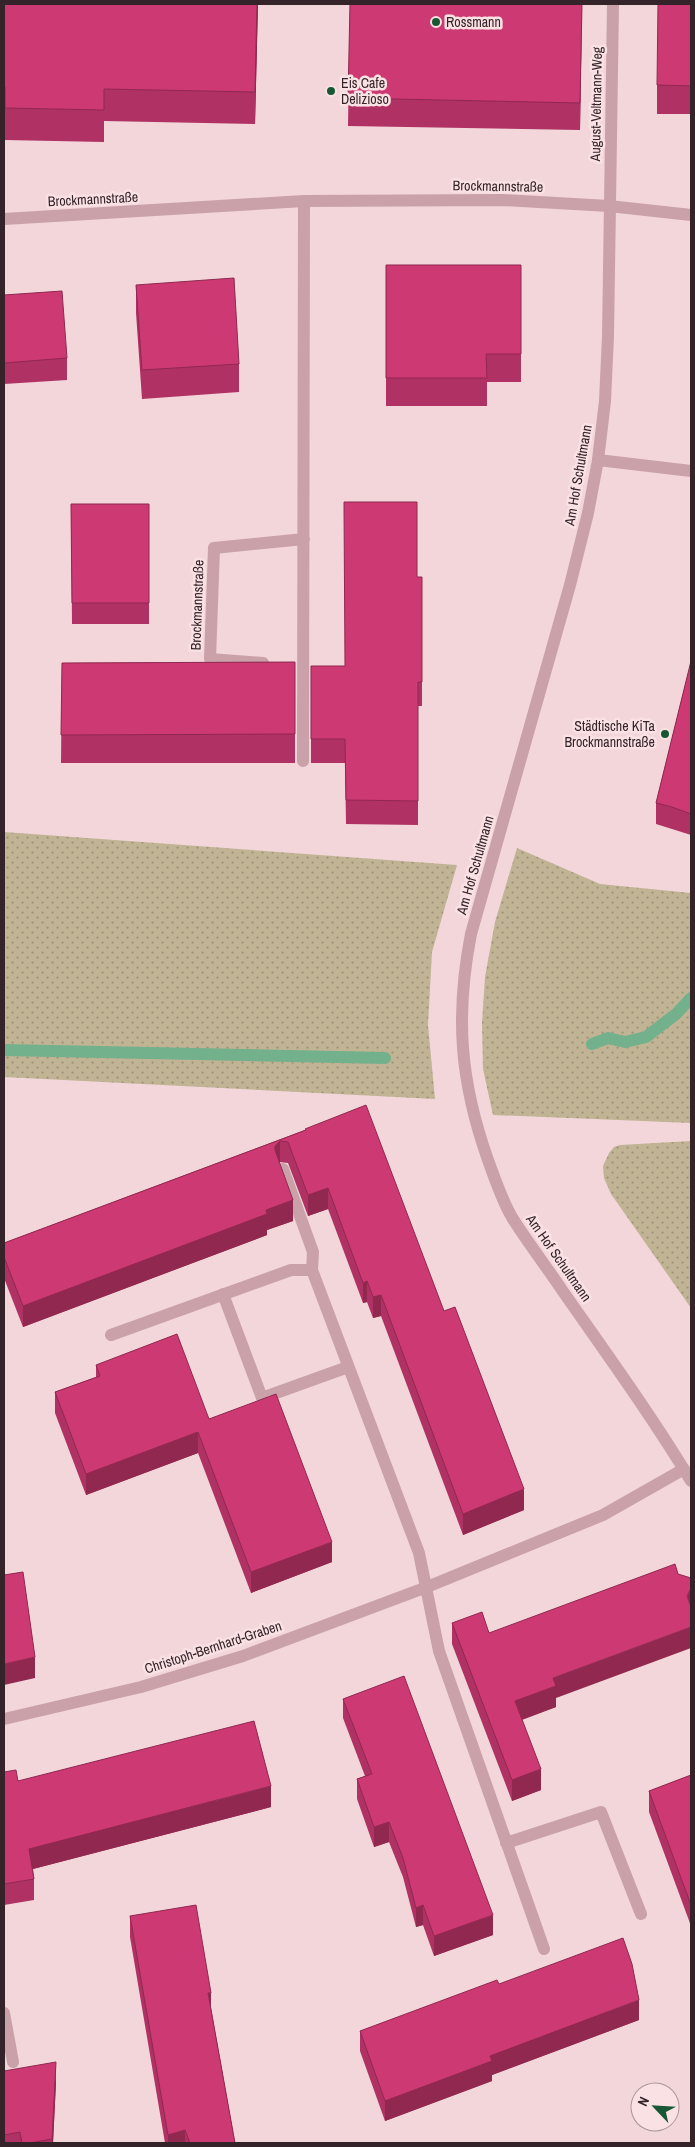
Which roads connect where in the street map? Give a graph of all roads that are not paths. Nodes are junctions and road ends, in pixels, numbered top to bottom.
1 (613, 4) edge
2 (304, 201) junction
3 (609, 206) junction
4 (691, 215) edge
5 (4, 219) edge
6 (598, 460) junction
7 (691, 471) edge
8 (304, 539) junction
9 (275, 664) edge
10 (303, 761) dead end
11 (283, 1169) edge
12 (312, 1270) junction
13 (223, 1294) junction
14 (111, 1335) dead end
15 (348, 1368) junction
16 (684, 1469) junction
17 (691, 1481) edge
18 (427, 1587) junction
19 (4, 1719) edge
20 (506, 1844) junction
21 (640, 1914) dead end
22 (544, 1948) dead end
23 (4, 2013) edge
24 (13, 2062) dead end

1 - 3 street, August-Veltmann-Weg
2 - 3 street, Brockmannstraße
2 - 5 street, Brockmannstraße
2 - 8 street
3 - 4 street, Brockmannstraße
3 - 6 street, Am Hof Schultmann
6 - 7 street
6 - 16 street, Am Hof Schultmann
8 - 9 street, Brockmannstraße
8 - 10 street
11 - 12 street
12 - 13 street
12 - 15 street
13 - 14 street
13 - 15 street
15 - 18 street
16 - 17 street, Am Hof Schultmann
16 - 18 street, Christoph-Bernhard-Graben
18 - 19 street, Christoph-Bernhard-Graben
18 - 20 street
20 - 21 street
20 - 22 street
23 - 24 street

